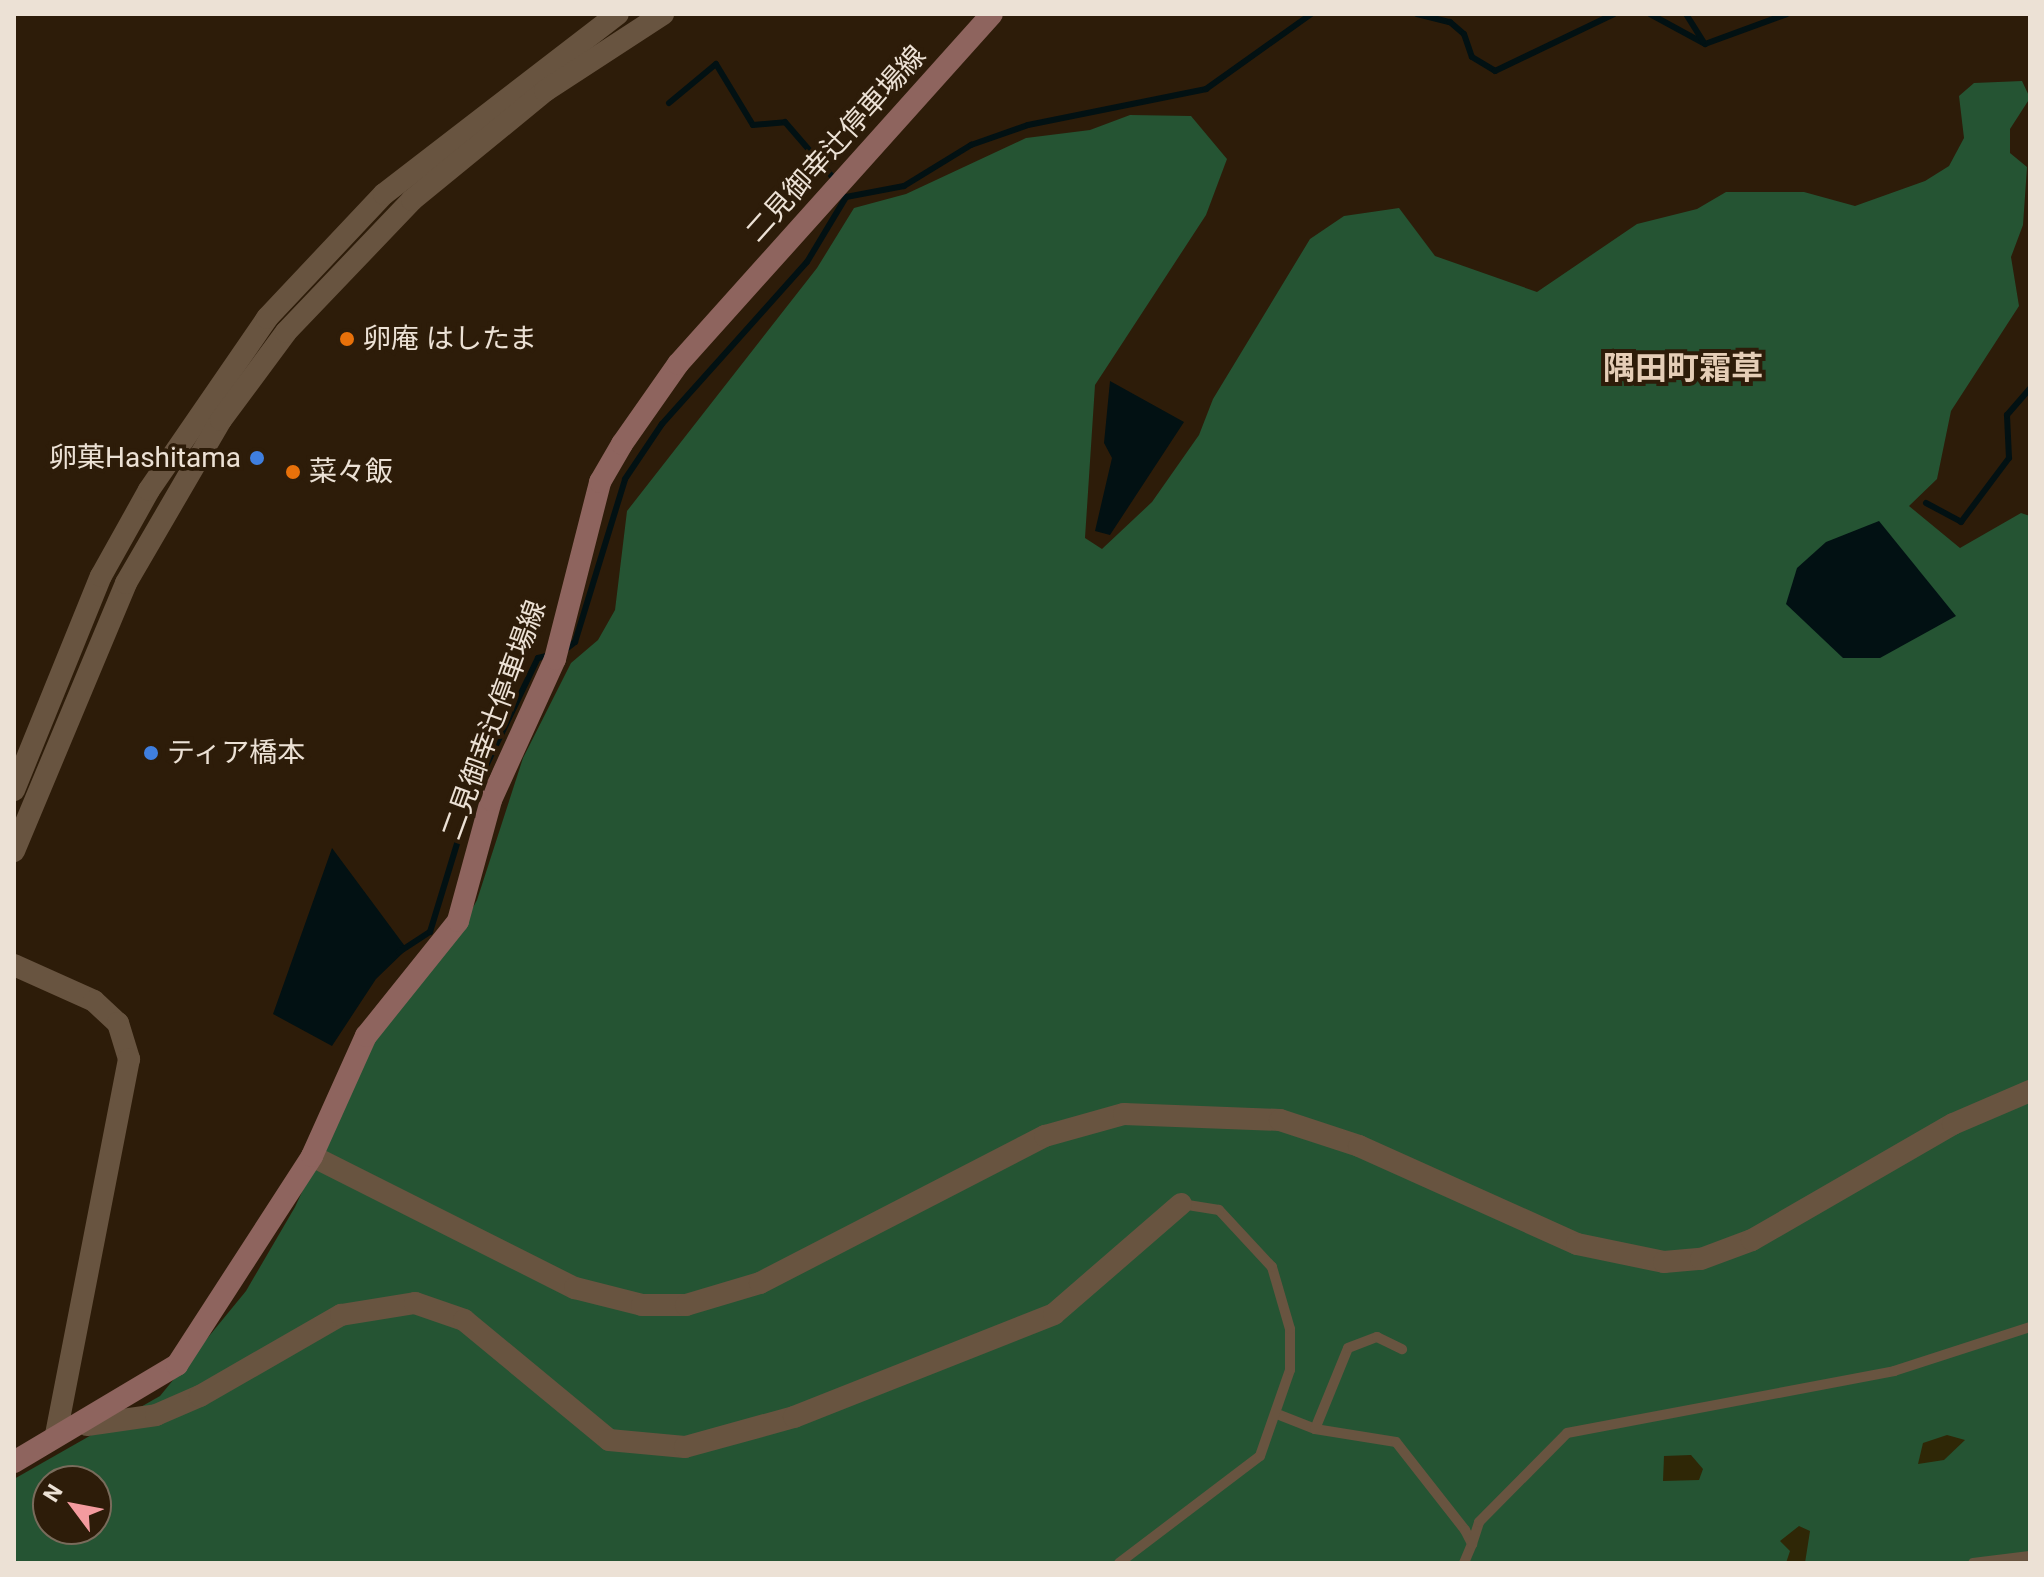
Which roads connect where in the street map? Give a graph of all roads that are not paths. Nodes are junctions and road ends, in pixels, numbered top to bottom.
1 (618, 14) edge
2 (663, 14) edge
3 (992, 14) edge
4 (14, 790) edge
5 (14, 851) edge
6 (14, 965) edge
7 (2030, 1091) edge
8 (312, 1156) junction
9 (1181, 1204) joint
10 (2030, 1327) edge
11 (1402, 1349) dead end
12 (1277, 1414) junction
13 (87, 1425) junction
14 (1315, 1429) junction
15 (56, 1436) junction
16 (14, 1462) edge
17 (1472, 1544) junction
18 (2030, 1556) edge
19 (1119, 1563) edge
20 (1464, 1563) edge
21 (1973, 1563) edge

1 - 4 street
2 - 5 street
3 - 8 main road, 二見御幸辻停車場線
6 - 15 street
7 - 8 street
8 - 13 main road, 二見御幸辻停車場線
9 - 12 lane
9 - 13 street
10 - 17 lane
11 - 14 lane
12 - 14 lane
12 - 19 lane
13 - 15 main road, 二見御幸辻停車場線
14 - 17 lane
15 - 16 main road, 二見御幸辻停車場線
17 - 20 lane
18 - 21 lane

